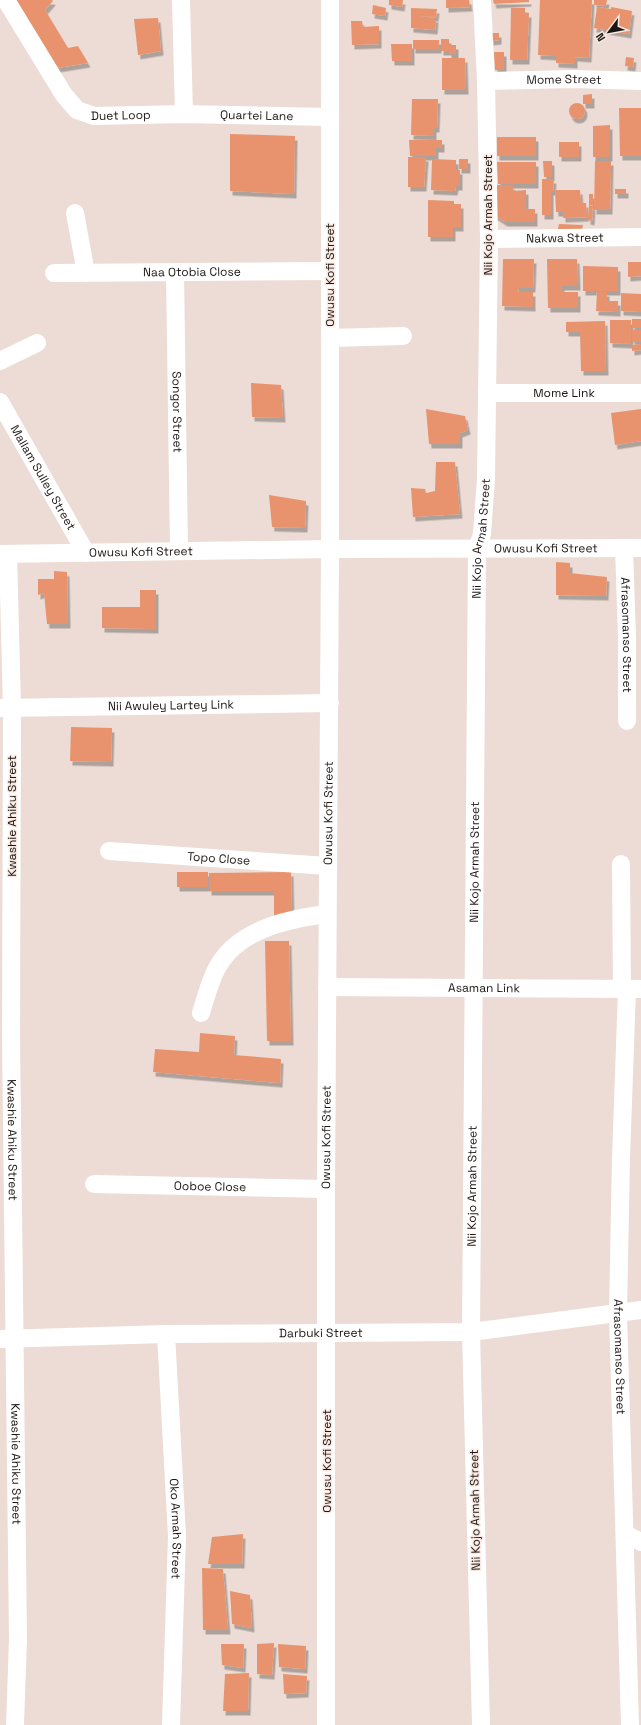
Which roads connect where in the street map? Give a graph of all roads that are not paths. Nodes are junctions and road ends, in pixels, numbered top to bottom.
1 (6, 0) edge
2 (181, 0) edge
3 (330, 0) edge
4 (482, 0) edge
5 (486, 81) junction
6 (641, 81) edge
7 (184, 114) junction
8 (330, 117) junction
9 (75, 213) dead end
10 (641, 236) edge
11 (489, 239) junction
12 (330, 271) junction
13 (54, 273) dead end
14 (86, 273) junction
15 (175, 273) junction
16 (403, 336) dead end
17 (330, 338) junction
18 (37, 344) dead end
19 (0, 361) edge
20 (487, 393) junction
21 (641, 393) edge
22 (0, 402) edge
23 (632, 548) edge
24 (330, 549) junction
25 (476, 549) junction
26 (179, 551) junction
27 (86, 553) junction
28 (4, 554) edge
29 (330, 703) junction
30 (6, 708) edge
31 (628, 721) dead end
32 (109, 851) dead end
33 (621, 864) dead end
34 (328, 866) junction
35 (328, 914) junction
36 (327, 987) junction
37 (474, 989) junction
38 (630, 989) edge
39 (201, 1013) dead end
40 (6, 1037) edge
41 (94, 1184) dead end
42 (326, 1189) junction
43 (641, 1310) edge
44 (618, 1313) junction
45 (328, 1332) junction
46 (471, 1332) junction
47 (166, 1334) junction
48 (7, 1339) edge
49 (624, 1534) junction
50 (641, 1542) edge
51 (15, 1725) edge
52 (171, 1725) edge
53 (326, 1725) edge
54 (480, 1725) edge
55 (630, 1725) edge

1 - 7 street, Duet Loop
2 - 7 street
3 - 8 street, Owusu Kofi Street
4 - 5 street, Nii Kojo Armah Street
5 - 6 street, Mome Street
5 - 11 street, Nii Kojo Armah Street
7 - 8 street, Quartei Lane
8 - 12 street, Owusu Kofi Street
9 - 14 street
10 - 11 street, Nakwa Street
11 - 20 street, Nii Kojo Armah Street
12 - 15 street, Naa Otobia Close
12 - 17 street, Owusu Kofi Street
13 - 14 street, Naa Otobia Close
14 - 15 street, Naa Otobia Close
15 - 26 street, Songor Street
16 - 17 street
17 - 24 street, Owusu Kofi Street
18 - 19 street
20 - 21 street, Mome Link
20 - 25 street, Nii Kojo Armah Street
22 - 27 street, Mallam Sulley Street
23 - 25 street, Owusu Kofi Street
23 - 31 street, Afrasomanso Street
24 - 25 street, Owusu Kofi Street
24 - 26 street, Owusu Kofi Street
24 - 29 street, Owusu Kofi Street
25 - 37 street, Nii Kojo Armah Street
26 - 27 street, Owusu Kofi Street
27 - 28 street, Owusu Kofi Street
28 - 30 street, Kwashie Ahiku Street
29 - 30 street, Nii Awuley Lartey Link
29 - 34 street, Owusu Kofi Street
30 - 40 street, Kwashie Ahiku Street
32 - 34 street, Topo Close
33 - 38 street, Afrasomanso Street
34 - 35 street, Owusu Kofi Street
35 - 36 street, Owusu Kofi Street
35 - 39 street
36 - 37 street, Asaman Link
36 - 42 street, Owusu Kofi Street
37 - 38 street, Asaman Link
37 - 46 street, Nii Kojo Armah Street
38 - 44 street, Afrasomanso Street
40 - 48 street, Kwashie Ahiku Street
41 - 42 street, Ooboe Close
42 - 45 street, Owusu Kofi Street
43 - 44 street, Darbuki Street
44 - 46 street, Darbuki Street
44 - 49 street, Afrasomanso Street
45 - 46 street, Darbuki Street
45 - 47 street, Darbuki Street
45 - 53 street, Owusu Kofi Street
46 - 54 street, Nii Kojo Armah Street
47 - 48 street, Darbuki Street
47 - 52 street, Oko Armah Street
48 - 51 street, Kwashie Ahiku Street
49 - 50 street
49 - 55 street, Afrasomanso Street

